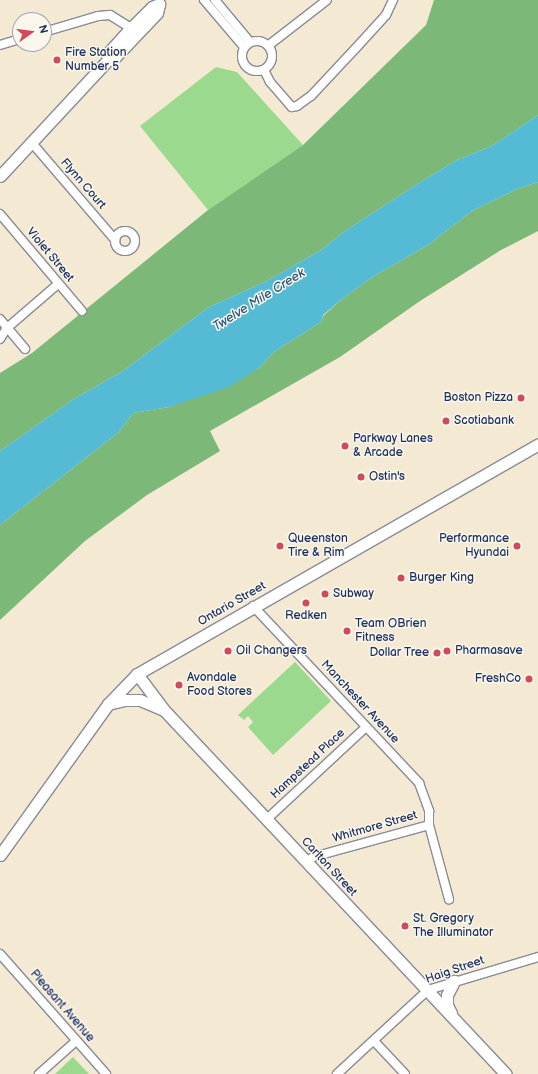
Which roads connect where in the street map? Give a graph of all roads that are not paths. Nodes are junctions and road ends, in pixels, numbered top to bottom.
1 (204, 0) edge
2 (215, 0) edge
3 (327, 0) edge
4 (393, 0) edge
5 (162, 2) edge
6 (131, 28) junction
7 (52, 30) edge
8 (12, 41) edge
9 (247, 44) junction
10 (0, 45) edge
11 (269, 45) junction
12 (107, 61) junction
13 (264, 70) junction
14 (32, 143) junction
15 (0, 176) edge
16 (0, 214) edge
17 (115, 240) dead end
18 (58, 284) junction
19 (82, 311) dead end
20 (0, 319) edge
21 (7, 328) junction
22 (0, 339) edge
23 (24, 349) dead end
24 (538, 444) edge
25 (253, 606) junction
26 (137, 674) junction
27 (108, 704) junction
28 (164, 710) junction
29 (366, 726) junction
30 (267, 819) junction
31 (429, 824) junction
32 (0, 855) edge
33 (307, 862) junction
34 (449, 899) dead end
35 (0, 954) edge
36 (538, 957) edge
37 (454, 980) junction
38 (428, 990) junction
39 (455, 1018) junction
40 (76, 1041) junction
41 (374, 1041) junction
42 (39, 1074) edge
43 (106, 1074) edge
44 (337, 1074) edge
45 (405, 1074) edge
46 (506, 1074) edge

1 - 9 street
2 - 9 street
3 - 11 street
4 - 13 street
5 - 6 main road
5 - 12 main road
6 - 7 street
6 - 12 main road
8 - 10 street
9 - 11 street
9 - 13 street
11 - 13 street
12 - 14 main road
14 - 15 main road
14 - 17 street, Flynn Court
16 - 18 street, Violet Street
18 - 19 street, Violet Street
18 - 21 street
20 - 21 street
21 - 22 street
21 - 23 street
24 - 25 main road, Ontario Street
25 - 26 main road, Ontario Street
25 - 29 street, Manchester Avenue
26 - 27 main road, Ontario Street
26 - 28 main road, Carlton Street
27 - 28 main road
27 - 32 main road, Ontario Street
28 - 30 main road, Carlton Street
29 - 30 street, Hampstead Place
29 - 31 street, Manchester Avenue
30 - 33 main road, Carlton Street
31 - 33 street, Whitmore Street
31 - 34 street, Manchester Avenue
33 - 38 main road, Carlton Street
35 - 40 street, Pleasant Avenue
36 - 37 street, Haig Street
37 - 38 street, Haig Street
37 - 39 main road
38 - 39 main road, Carlton Street
38 - 41 street, Haig Street
39 - 46 main road, Carlton Street
40 - 42 street
40 - 43 street, Pleasant Avenue
41 - 44 street, Haig Street
41 - 45 street

